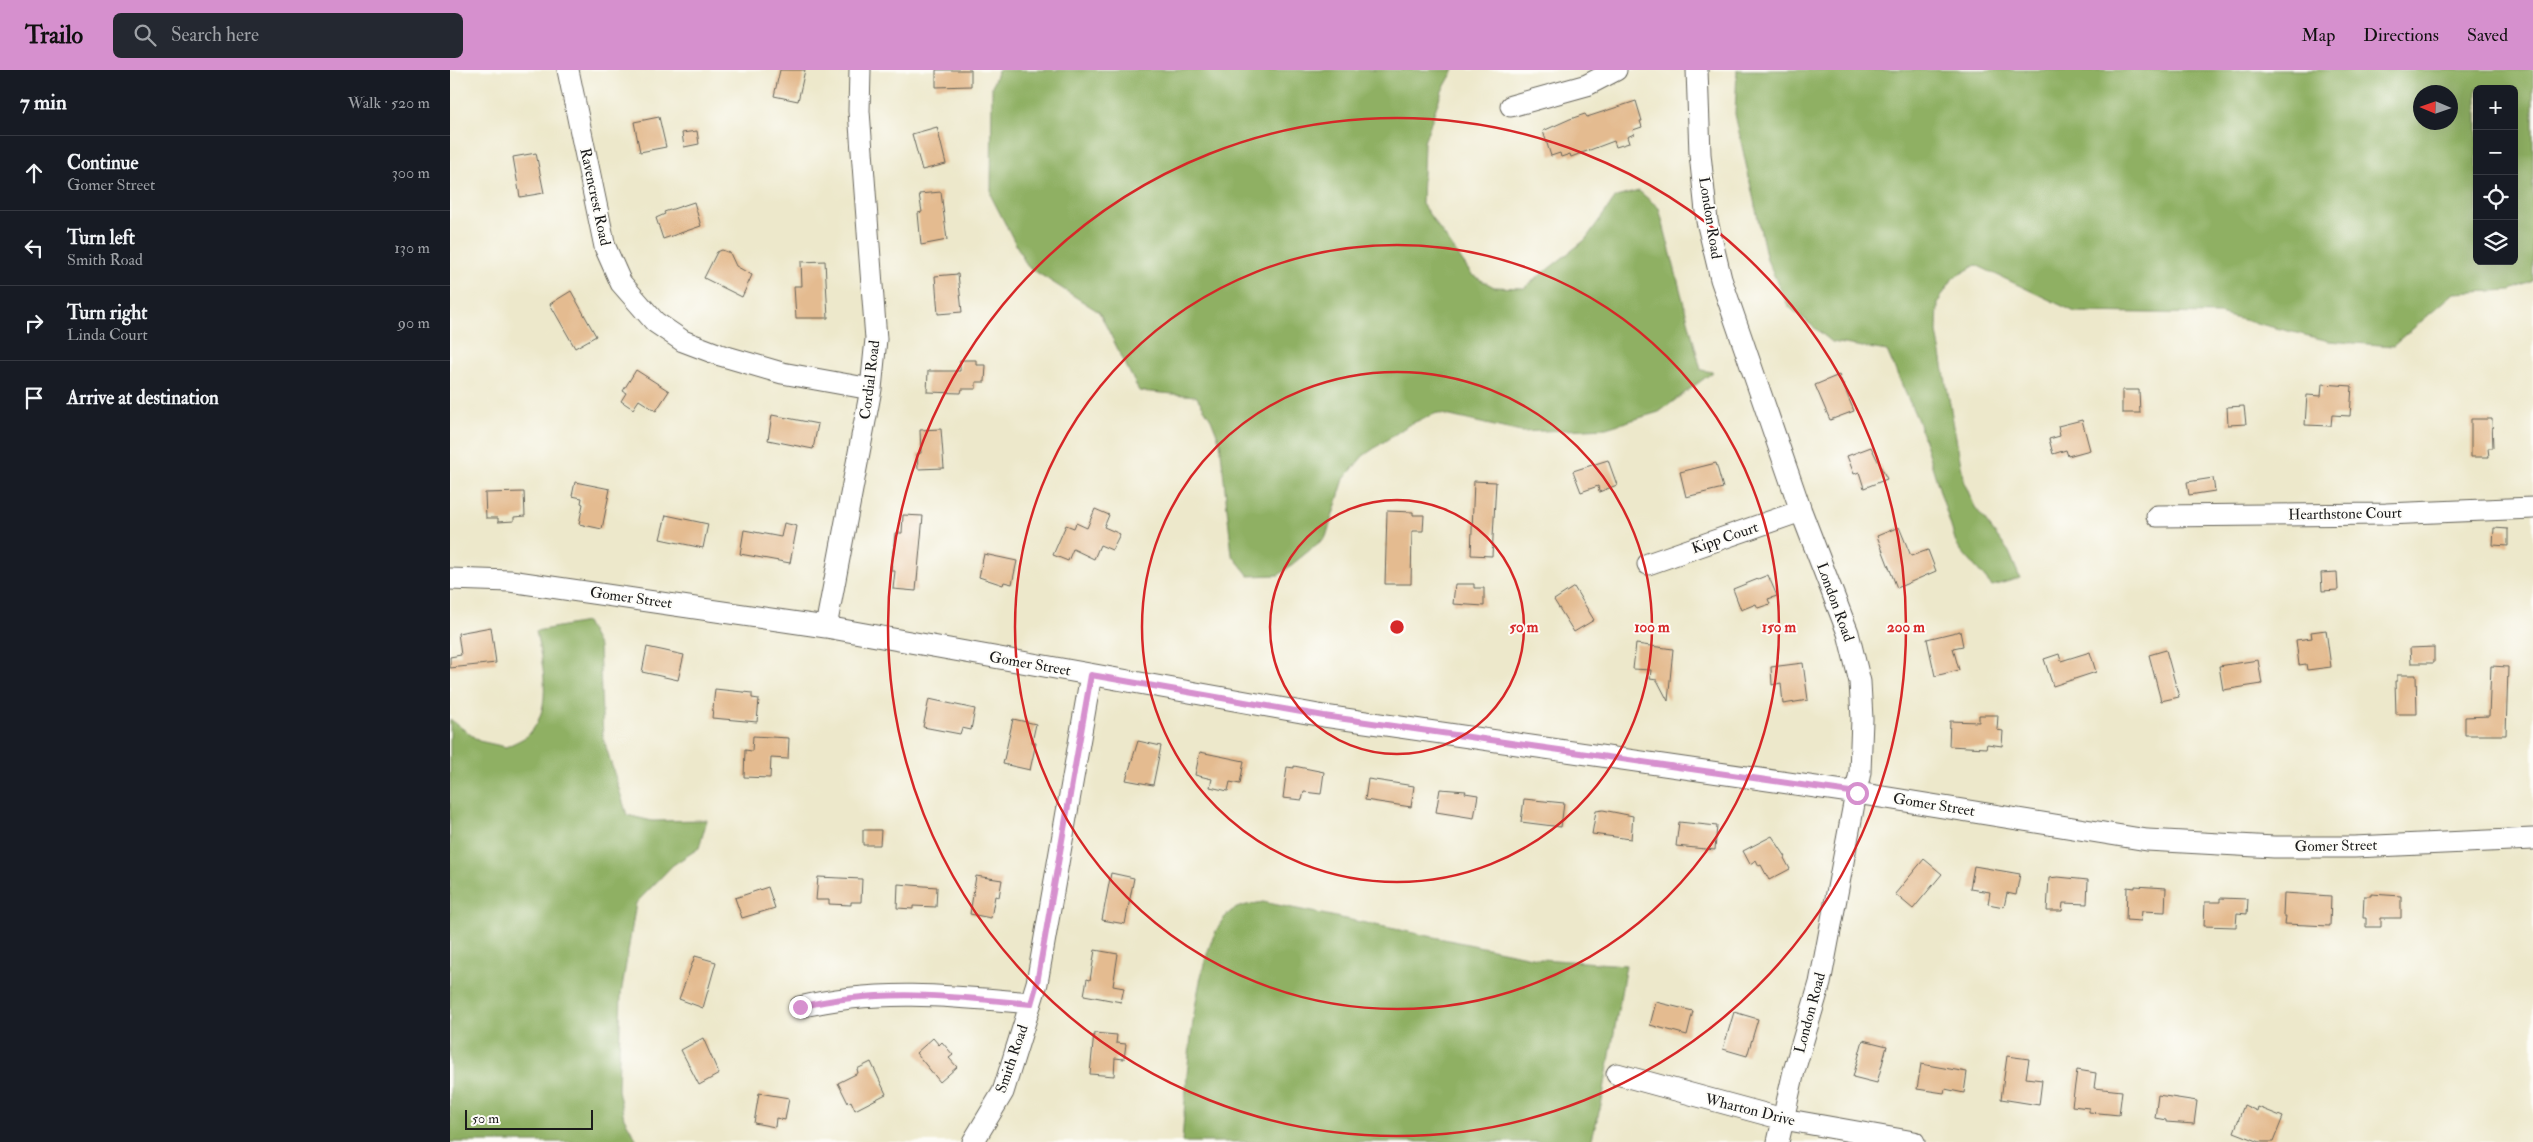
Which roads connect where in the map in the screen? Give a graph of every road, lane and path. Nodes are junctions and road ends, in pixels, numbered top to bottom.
1 (568, 70) edge
2 (860, 70) edge
3 (1616, 70) edge
4 (1697, 70) edge
5 (1511, 106) dead end
6 (871, 389) junction
7 (2533, 508) edge
8 (1801, 511) junction
9 (2157, 516) dead end
10 (1648, 564) dead end
11 (450, 579) edge
12 (826, 627) junction
13 (1091, 675) junction
14 (1857, 793) junction
15 (2533, 839) edge
16 (1031, 1004) junction
17 (800, 1007) dead end
18 (1617, 1074) dead end
19 (1783, 1119) junction
20 (973, 1142) edge
21 (1778, 1142) edge
22 (1914, 1142) edge

1 - 6 street, Ravencrest Road
2 - 6 street, Cordial Road
3 - 5 street
4 - 8 street, London Road
6 - 12 street, Cordial Road
7 - 9 street, Hearthstone Court
8 - 10 street, Kipp Court
8 - 14 street, London Road
11 - 12 street, Gomer Street
12 - 13 street, Gomer Street
13 - 14 street, Gomer Street
13 - 16 street, Smith Road
14 - 15 street, Gomer Street
14 - 19 street, London Road
16 - 17 street
16 - 20 street, Smith Road
18 - 19 street, Wharton Drive
19 - 21 street, London Road
19 - 22 street, Wharton Drive

